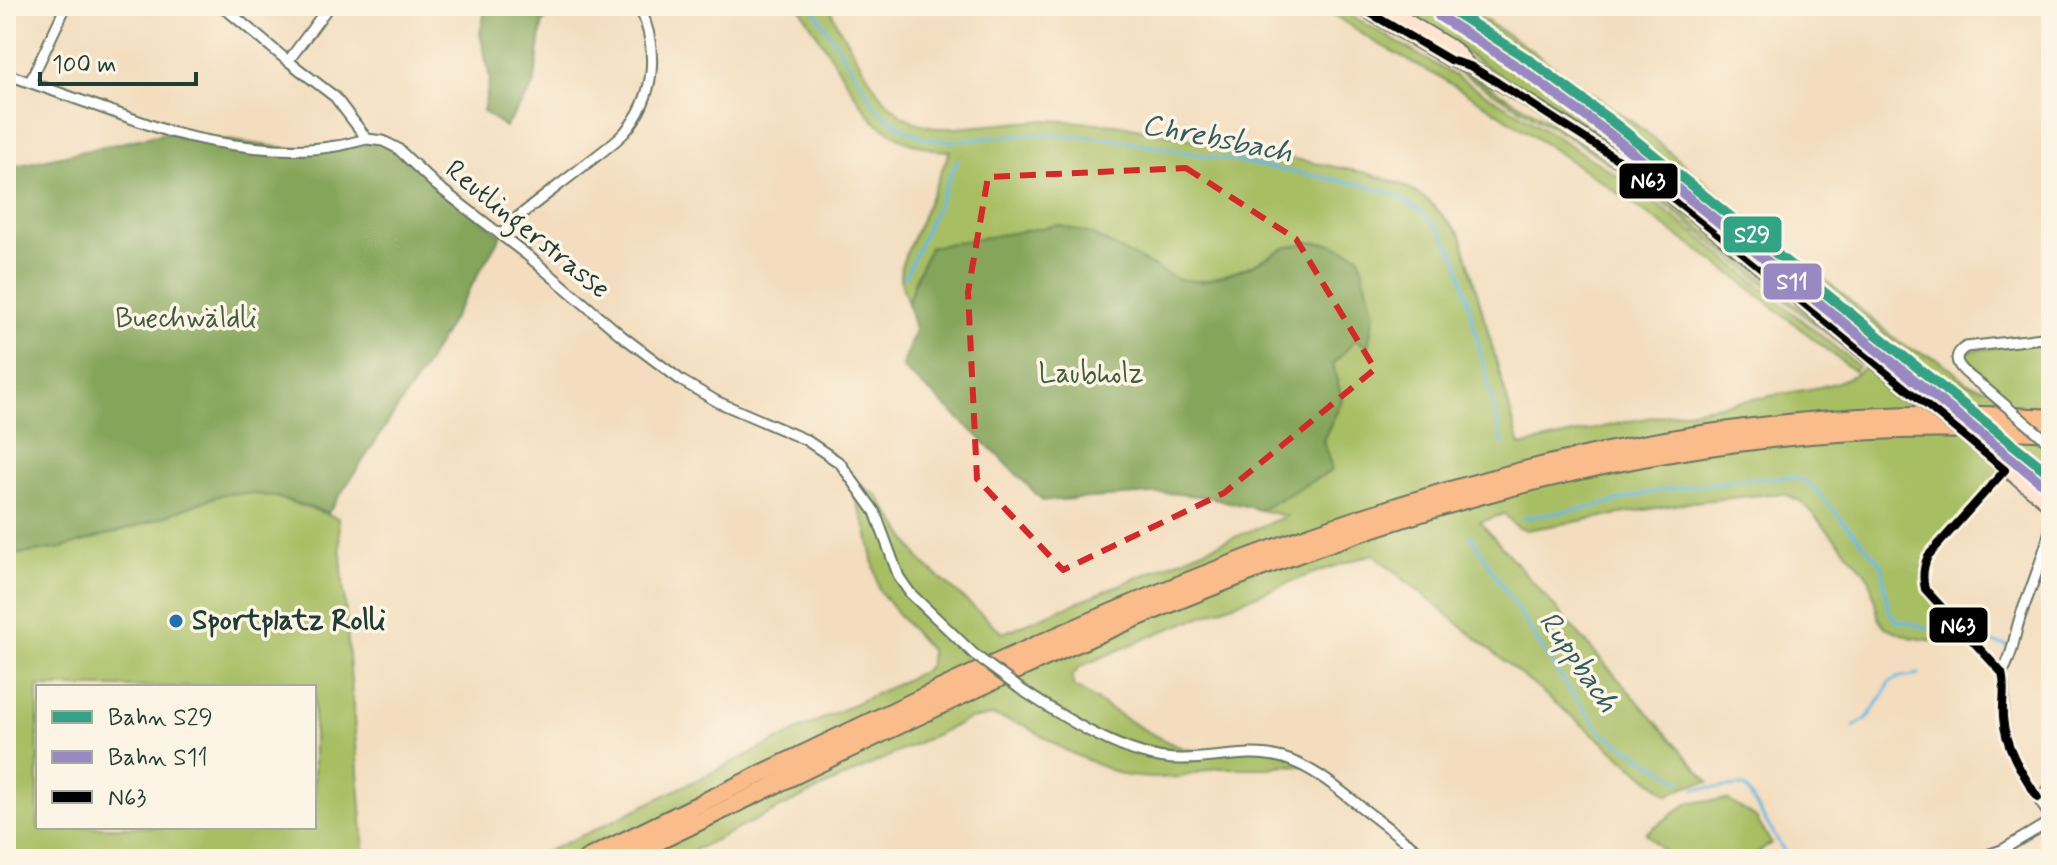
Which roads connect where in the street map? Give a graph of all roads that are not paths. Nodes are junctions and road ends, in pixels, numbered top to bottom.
1 (66, 6) edge
2 (222, 6) edge
3 (329, 6) edge
4 (639, 6) edge
5 (1358, 6) edge
6 (1383, 6) edge
7 (1401, 16) edge
8 (289, 60) junction
9 (6, 74) edge
10 (30, 82) junction
11 (367, 139) junction
12 (501, 235) junction
13 (2051, 337) edge
14 (2051, 418) edge
15 (2051, 433) edge
16 (2051, 444) edge
17 (2005, 470) junction
18 (2051, 506) edge
19 (2051, 526) edge
20 (2002, 673) junction
21 (2051, 787) edge
22 (2038, 798) junction
23 (2051, 820) edge
24 (586, 859) edge
25 (622, 859) edge
26 (1429, 859) edge
27 (1975, 859) edge

1 - 10 street
2 - 8 street
3 - 8 street
4 - 12 street
5 - 7 main road
6 - 7 main road
7 - 17 main road, bridge
8 - 11 street
9 - 10 street
10 - 11 street
11 - 12 street, Reutlingerstrasse
12 - 26 street, Reutlingerstrasse, bridge
13 - 16 street, bridge
14 - 24 highway
15 - 25 highway
17 - 18 main road
17 - 20 street
19 - 20 street
20 - 22 street
21 - 22 street
22 - 23 street
23 - 27 street

